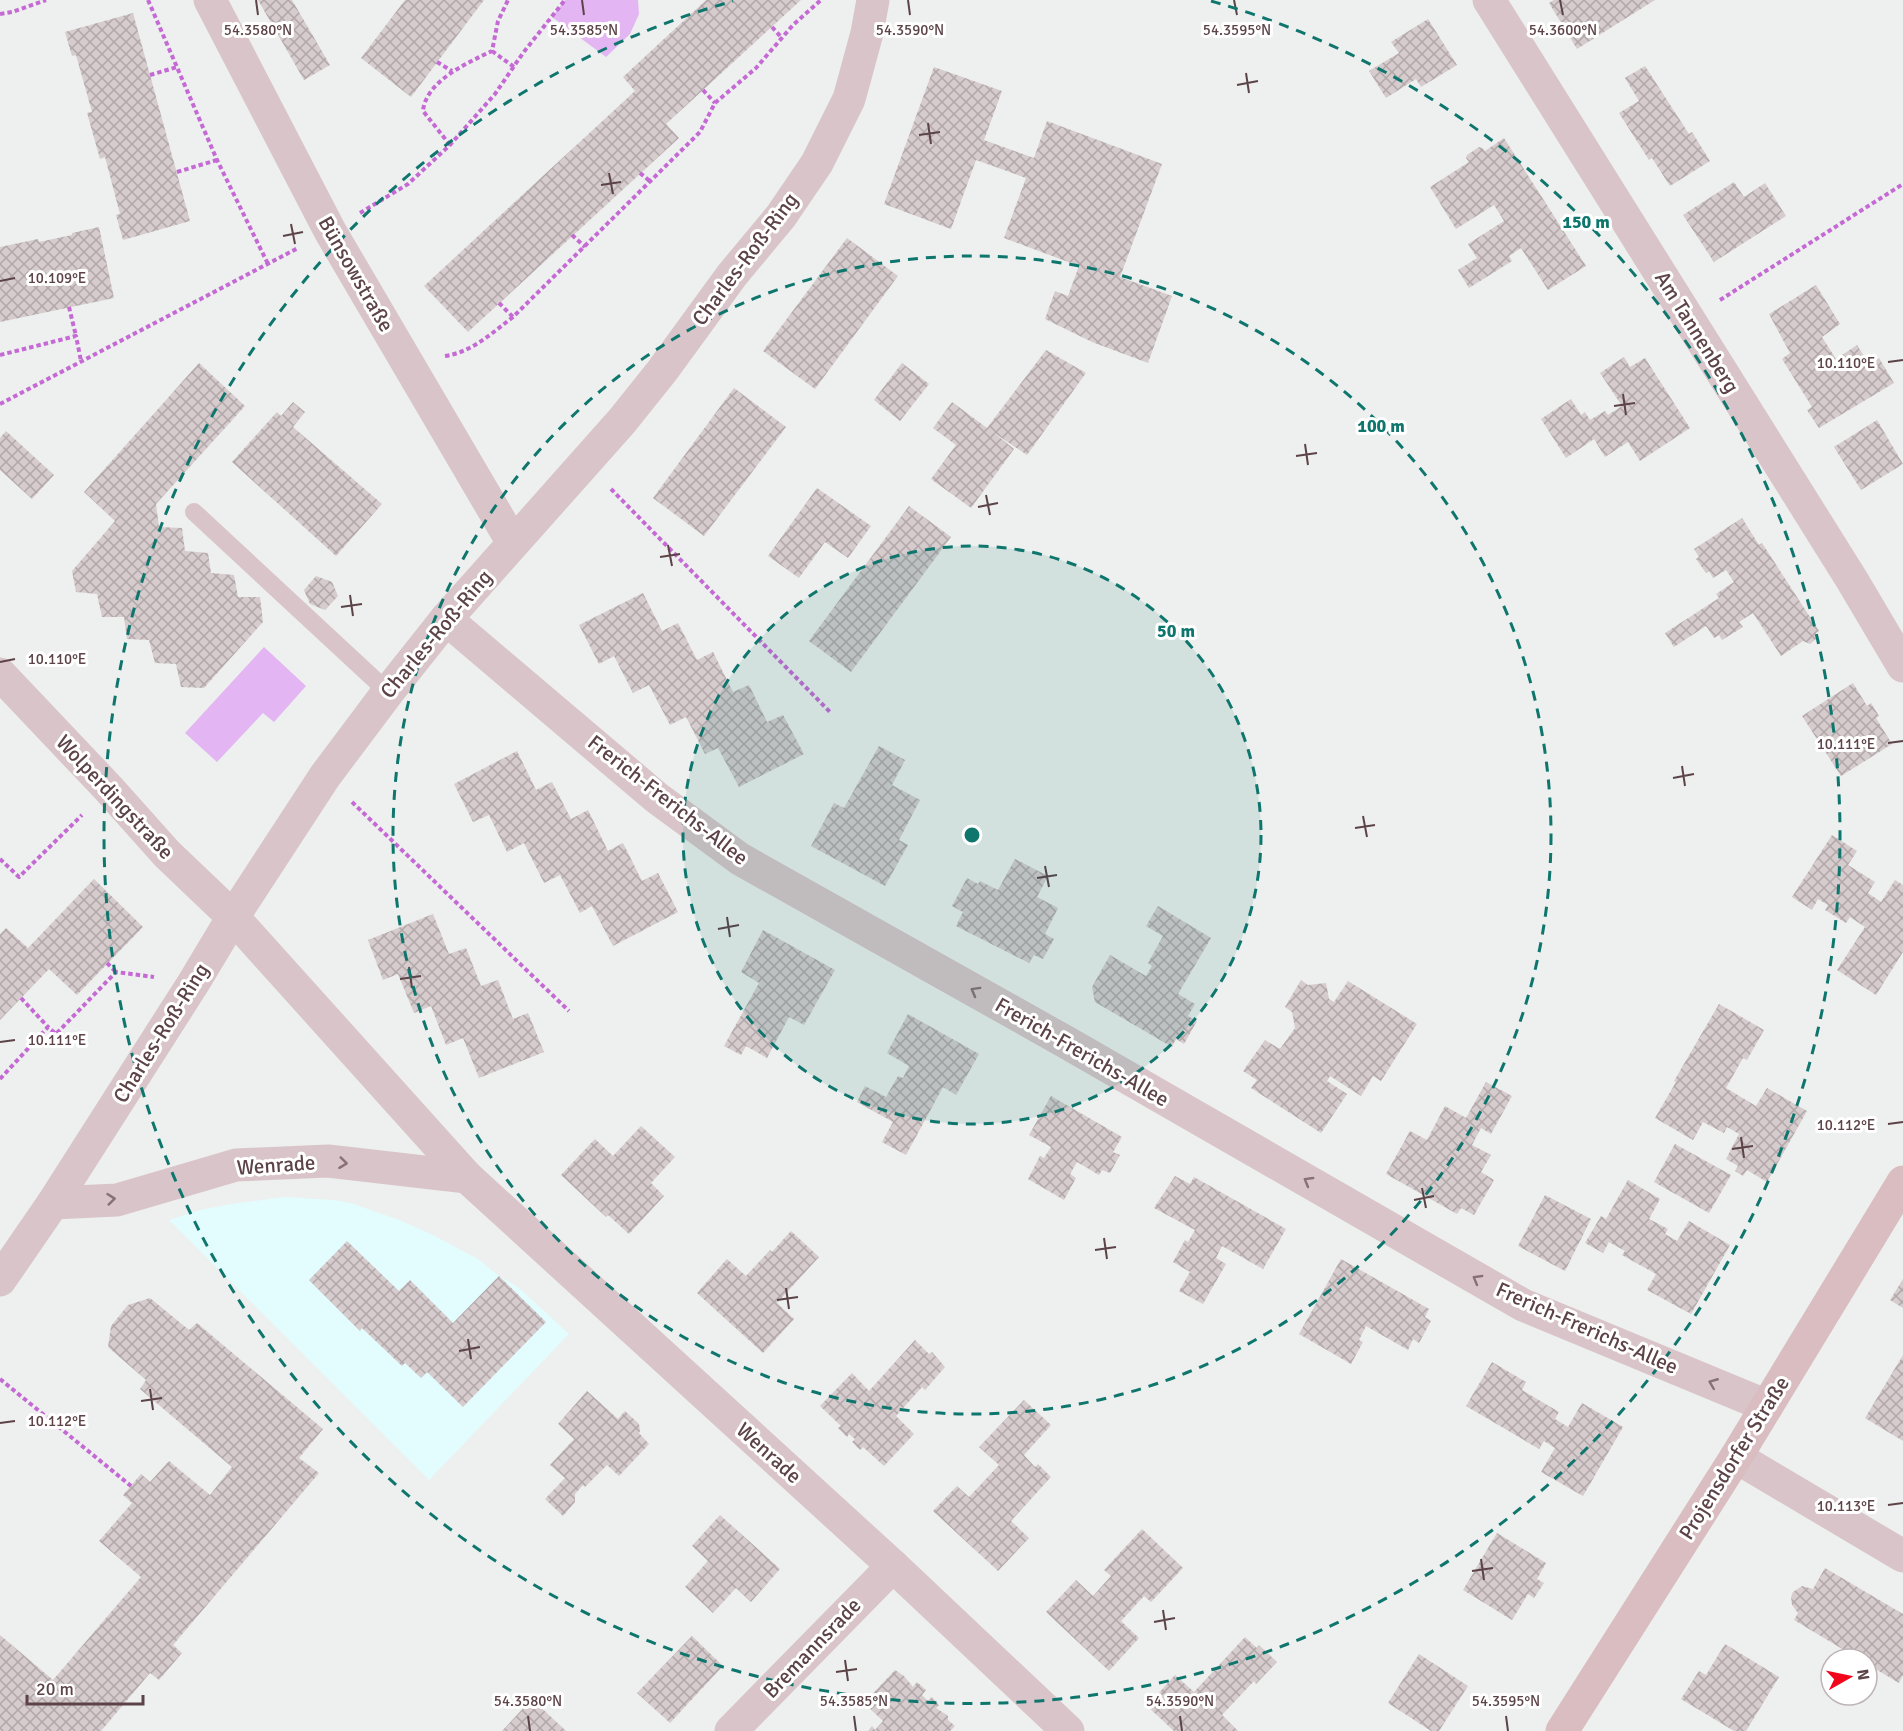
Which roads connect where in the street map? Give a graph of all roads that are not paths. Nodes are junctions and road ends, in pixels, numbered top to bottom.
1 (210, 0) edge
2 (873, 0) edge
3 (1489, 0) edge
4 (194, 512) dead end
5 (513, 543) junction
6 (446, 619) junction
7 (1903, 666) edge
8 (0, 674) edge
9 (387, 692) junction
10 (233, 917) junction
11 (467, 1177) junction
12 (1903, 1182) edge
13 (53, 1203) junction
14 (0, 1280) edge
15 (1767, 1406) junction
16 (1736, 1457) junction
17 (1903, 1556) edge
18 (893, 1566) junction
19 (731, 1731) edge
20 (1068, 1731) edge
21 (1562, 1731) edge

1 - 5 street, Bünsowstraße
2 - 5 street, Charles-Roß-Ring
3 - 7 street, Am Tannenberg
4 - 9 lane
5 - 6 street, Charles-Roß-Ring
6 - 9 street, Charles-Roß-Ring
15 -> 6 street, Frerich-Frerichs-Allee
8 - 10 street, Wolperdingstraße
9 - 10 street, Charles-Roß-Ring
10 - 11 street, Wenrade
10 - 13 street, Charles-Roß-Ring
13 -> 11 street, Wenrade
11 - 18 street, Wenrade
12 - 15 street, Projensdorfer Straße
13 - 14 street, Charles-Roß-Ring
15 - 16 street, Projensdorfer Straße
16 - 17 street
16 - 21 street, Projensdorfer Straße
18 - 19 street, Bremannsrade
18 - 20 street, Wenrade

